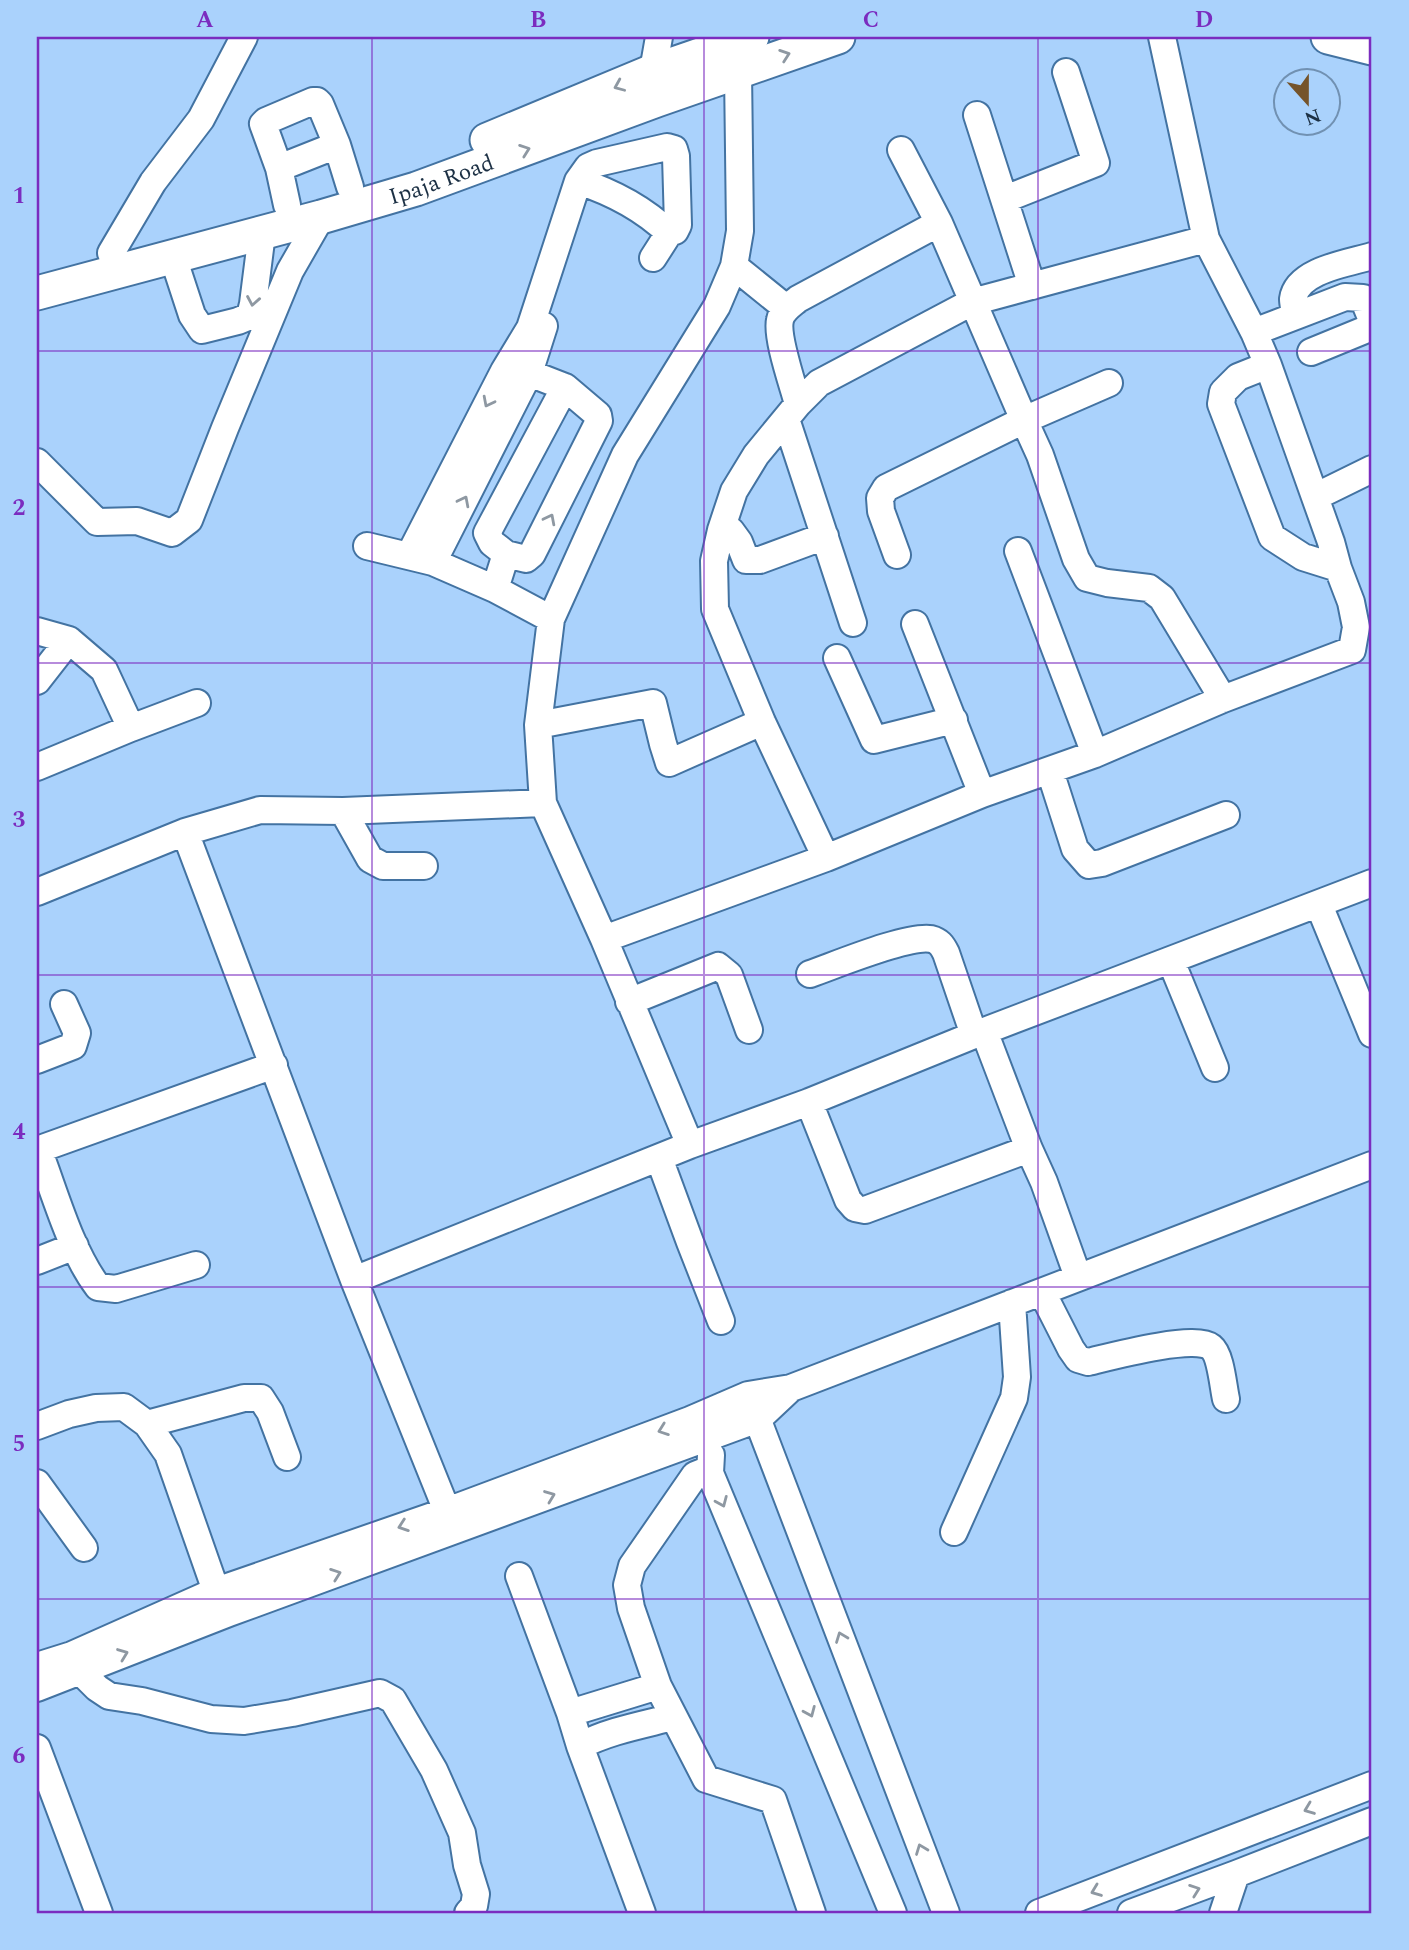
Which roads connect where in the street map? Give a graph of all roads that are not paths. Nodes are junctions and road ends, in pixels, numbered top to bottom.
1 (659, 37) edge
2 (838, 37) edge
3 (1162, 37) edge
4 (1328, 37) edge
5 (237, 39) edge
6 (1372, 48) edge
7 (741, 50) edge
8 (653, 71) junction
9 (1066, 72) dead end
10 (977, 115) dead end
11 (337, 145) junction
12 (901, 150) dead end
13 (279, 168) junction
14 (584, 180) junction
15 (349, 187) junction
16 (1005, 199) junction
17 (287, 205) junction
18 (321, 218) junction
19 (939, 223) junction
20 (261, 233) junction
21 (669, 233) junction
22 (1206, 239) junction
23 (111, 253) junction
24 (1372, 256) edge
25 (173, 257) junction
26 (653, 258) dead end
27 (734, 266) junction
28 (37, 272) edge
29 (1032, 286) junction
30 (37, 293) edge
31 (972, 302) junction
32 (786, 308) junction
33 (1295, 316) junction
34 (1372, 320) edge
35 (1372, 327) edge
36 (1254, 332) junction
37 (1311, 352) dead end
38 (1268, 365) junction
39 (517, 372) junction
40 (1109, 383) dead end
41 (565, 387) junction
42 (792, 411) junction
43 (1024, 420) junction
44 (37, 463) edge
45 (1372, 469) edge
46 (1315, 497) junction
47 (721, 530) junction
48 (825, 536) junction
49 (367, 546) dead end
50 (1018, 551) dead end
51 (506, 554) junction
52 (897, 555) dead end
53 (421, 559) junction
54 (1338, 568) junction
55 (495, 589) junction
56 (551, 619) junction
57 (853, 623) dead end
58 (915, 624) dead end
59 (37, 631) edge
60 (69, 640) junction
61 (1362, 651) edge
62 (837, 658) dead end
63 (37, 681) edge
64 (1223, 699) junction
65 (197, 703) dead end
66 (954, 720) junction
67 (762, 722) junction
68 (538, 724) junction
69 (131, 727) junction
70 (1095, 754) junction
71 (37, 767) edge
72 (1050, 771) junction
73 (982, 794) junction
74 (543, 803) junction
75 (343, 811) junction
76 (1226, 816) dead end
77 (185, 832) junction
78 (826, 858) junction
79 (424, 866) dead end
80 (1372, 883) edge
81 (37, 892) edge
82 (1319, 905) junction
83 (604, 939) junction
84 (1171, 961) junction
85 (810, 974) dead end
86 (629, 1002) junction
87 (64, 1004) dead end
88 (749, 1030) dead end
89 (979, 1033) junction
90 (1372, 1034) edge
91 (37, 1060) edge
92 (274, 1065) junction
93 (1216, 1068) dead end
94 (809, 1102) junction
95 (690, 1144) junction
96 (1030, 1149) junction
97 (38, 1150) edge
98 (659, 1158) junction
99 (1372, 1165) edge
100 (75, 1246) junction
101 (37, 1261) edge
102 (196, 1265) dead end
103 (1077, 1277) junction
104 (354, 1280) junction
105 (1042, 1292) junction
106 (1012, 1303) junction
107 (721, 1321) dead end
108 (1226, 1399) dead end
109 (753, 1407) junction
110 (147, 1424) junction
111 (710, 1425) junction
112 (37, 1426) edge
113 (287, 1457) dead end
114 (710, 1473) junction
115 (37, 1483) edge
116 (447, 1511) junction
117 (954, 1532) dead end
118 (84, 1548) dead end
119 (519, 1576) dead end
120 (216, 1591) junction
121 (76, 1663) junction
122 (37, 1666) edge
123 (658, 1686) junction
124 (37, 1688) edge
125 (570, 1713) junction
126 (673, 1717) junction
127 (580, 1746) junction
128 (37, 1748) edge
129 (1372, 1784) edge
130 (1372, 1821) edge
131 (1236, 1874) junction
132 (99, 1913) edge
133 (468, 1913) edge
134 (642, 1913) edge
135 (812, 1913) edge
136 (893, 1913) edge
137 (946, 1913) edge
138 (1039, 1913) edge
139 (1131, 1913) edge
140 (1223, 1913) edge

1 - 8 street
7 -> 2 main road, Ipaja Road
3 - 22 street
4 - 6 main road
5 - 23 street
7 - 8 main road, Ipaja Road
18 -> 7 main road, Ipaja Road
7 - 27 street
8 -> 15 main road, Ipaja Road
9 - 16 street
10 - 16 street
11 - 13 street
11 - 13 street
11 - 15 street
12 - 19 street
13 - 17 street
14 - 21 street
14 - 21 street
14 - 39 street
15 - 17 main road, Ipaja Road
16 - 29 street
17 - 23 main road, Ipaja Road
18 - 20 main road, Ipaja Road
18 - 44 street
19 - 31 street
19 - 32 street
20 - 25 main road, Ipaja Road
20 -> 25 street
21 - 26 street
22 - 29 street
22 - 36 street
23 - 28 main road, Ipaja Road
24 - 33 street
25 - 30 main road, Ipaja Road
27 - 32 street
27 - 56 street
29 - 31 street
31 - 42 street
31 - 43 street
32 - 42 street
33 - 34 street
33 - 36 street
35 - 37 street
36 - 38 street
38 - 46 street
38 - 54 street
39 - 41 street
39 - 53 street
40 - 43 street
41 - 51 street
51 -> 41 street
42 - 47 street
42 - 48 street
43 - 52 street
43 - 64 street
45 - 46 street
46 - 54 street
47 - 48 street
47 - 67 street
48 - 57 street
49 - 53 street
50 - 70 street
51 - 55 street
53 - 55 street
54 - 61 street
55 - 56 street
56 - 68 street
58 - 66 street
59 - 60 street
60 - 63 street
60 - 69 street
61 - 64 street
62 - 66 street
64 - 70 street
65 - 69 street
66 - 73 street
67 - 68 street
67 - 78 street
68 - 74 street
69 - 71 street
70 - 72 street
72 - 73 street
72 - 76 street
73 - 78 street
74 - 75 street
74 - 83 street
75 - 77 street
75 - 79 street
77 - 81 street
77 - 92 street
78 - 83 street
80 - 82 street
82 - 84 street
82 - 90 street
83 - 86 street
84 - 89 street
84 - 93 street
85 - 89 street
86 - 88 street
86 - 95 street
87 - 91 street
89 - 94 street
89 - 96 street
92 - 97 street
92 - 104 street
94 - 95 street
94 - 96 street
95 - 98 street
96 - 103 street
97 - 100 street
98 - 104 street
98 - 107 street
99 - 103 street
100 - 101 street
100 - 102 street
103 - 105 street
104 - 116 street
105 - 106 street
105 - 108 street
106 - 109 street
106 - 117 street
109 - 111 street
137 -> 109 street
110 - 112 street
110 - 113 street
110 - 120 street
111 - 114 street
111 -> 116 street
121 -> 111 street
114 - 123 street
114 -> 136 street
115 - 118 street
116 -> 120 street
119 - 125 street
120 - 121 street
121 - 122 street
121 - 124 street
121 - 133 street
123 - 125 street
123 - 126 street
125 - 127 street
126 - 127 street
126 - 135 street
127 - 134 street
128 - 132 street
129 -> 138 street
130 - 131 street
139 -> 131 street
131 - 140 street

